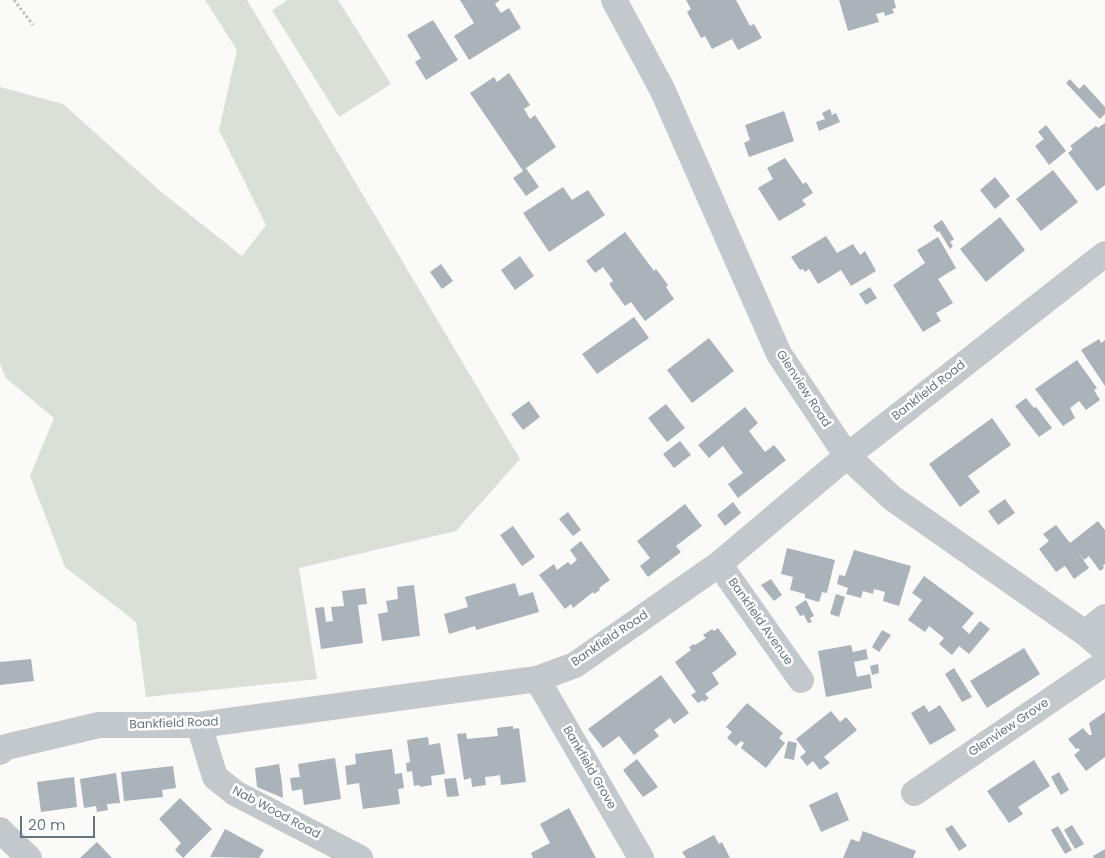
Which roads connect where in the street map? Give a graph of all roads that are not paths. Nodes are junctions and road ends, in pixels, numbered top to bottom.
1 (614, 0) edge
2 (1105, 254) edge
3 (847, 456) junction
4 (719, 564) junction
5 (1105, 617) edge
6 (1085, 634) junction
7 (1105, 650) edge
8 (1105, 663) edge
9 (537, 679) junction
10 (801, 680) dead end
11 (199, 725) junction
12 (0, 752) edge
13 (914, 792) dead end
14 (0, 830) edge
15 (29, 858) edge
16 (360, 858) edge
17 (641, 858) edge

1 - 3 street, Glenview Road
2 - 3 street, Bankfield Road
3 - 4 street, Bankfield Road
3 - 6 street, Glenview Road
4 - 9 street, Bankfield Road
4 - 10 street, Bankfield Avenue
5 - 6 street
6 - 7 street, Glenview Road
8 - 13 street, Glenview Grove
9 - 11 street, Bankfield Road
9 - 17 street, Bankfield Grove
11 - 12 street, Bankfield Road
11 - 16 street, Nab Wood Road
14 - 15 street

